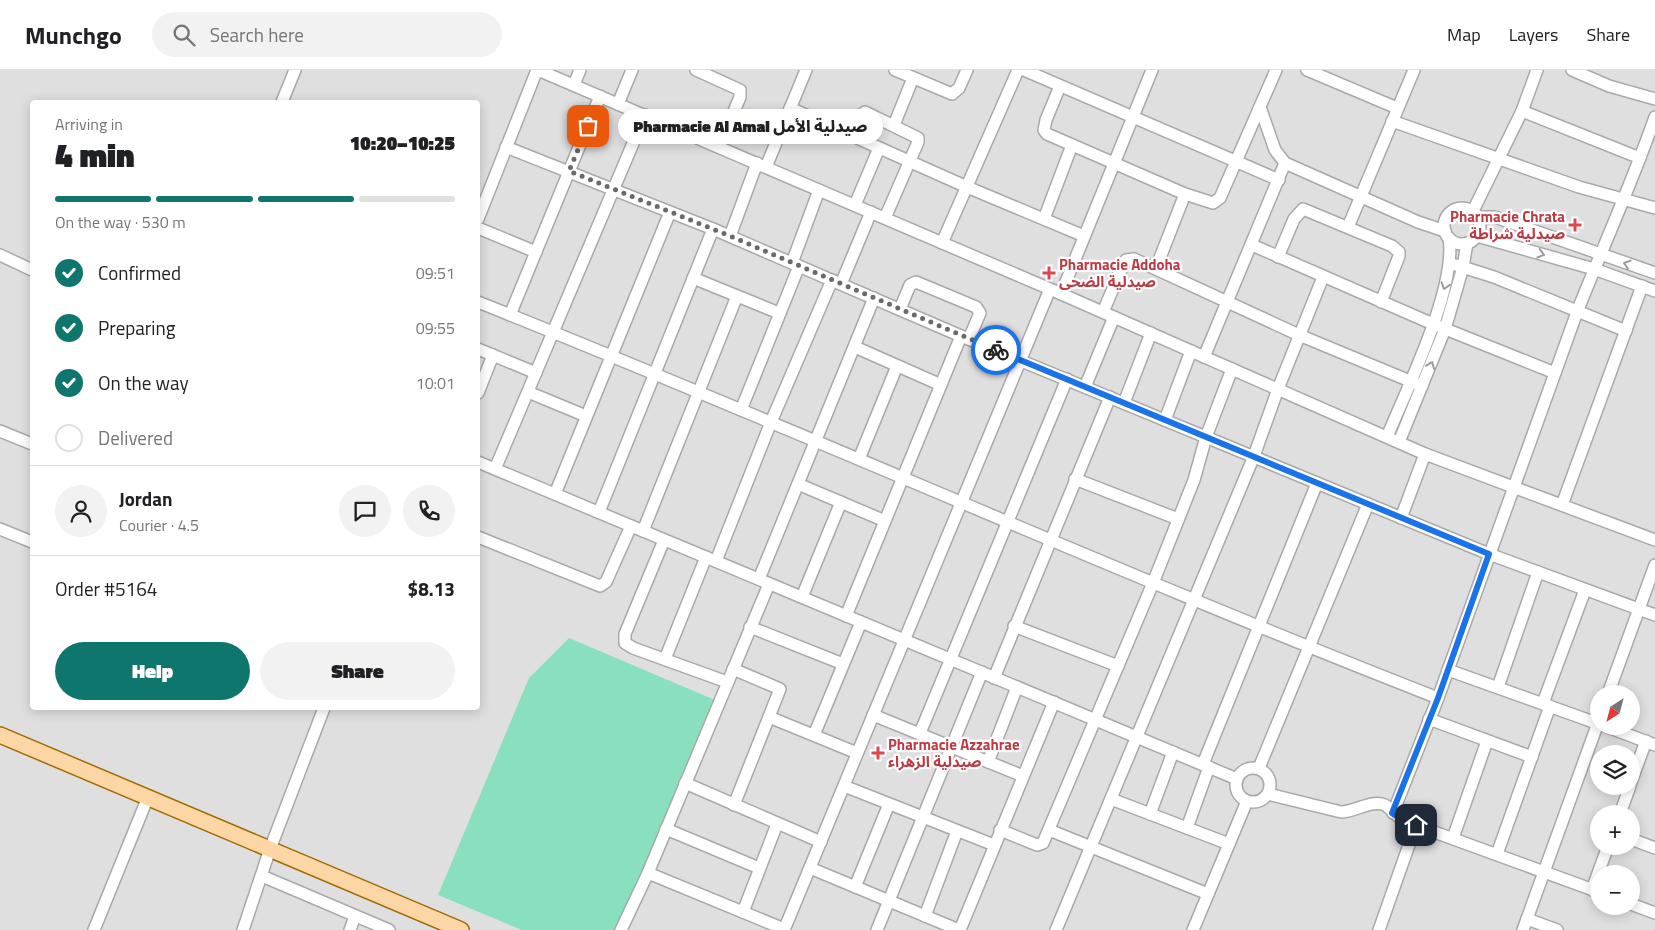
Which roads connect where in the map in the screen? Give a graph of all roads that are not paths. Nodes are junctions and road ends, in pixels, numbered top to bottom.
1 (295, 70) edge
2 (537, 70) edge
3 (580, 70) edge
4 (632, 70) edge
5 (696, 70) edge
6 (806, 70) edge
7 (896, 70) edge
8 (967, 70) edge
9 (1018, 70) edge
10 (1024, 70) edge
11 (1152, 70) edge
12 (1276, 70) edge
13 (1307, 70) edge
14 (1414, 70) edge
15 (1537, 70) edge
16 (1572, 70) edge
17 (716, 74) edge
18 (913, 78) junction
19 (574, 85) junction
20 (1060, 86) junction
21 (600, 96) junction
22 (1655, 99) edge
23 (283, 100) edge
24 (618, 104) junction
25 (1260, 107) junction
26 (790, 108) junction
27 (1398, 108) junction
28 (1522, 111) junction
29 (645, 115) junction
30 (1133, 117) junction
31 (1655, 117) edge
32 (1392, 121) junction
33 (894, 125) junction
34 (852, 136) junction
35 (1072, 146) junction
36 (506, 147) junction
37 (719, 147) junction
38 (879, 148) junction
39 (1650, 148) edge
40 (1640, 158) junction
41 (1500, 159) junction
42 (1234, 160) junction
43 (910, 162) junction
44 (1114, 162) junction
45 (1285, 163) junction
46 (761, 165) junction
47 (569, 171) junction
48 (1279, 180) junction
49 (967, 187) junction
50 (615, 189) junction
51 (819, 190) junction
52 (1185, 194) junction
53 (1360, 197) junction
54 (1625, 198) junction
55 (854, 205) junction
56 (1655, 208) edge
57 (670, 212) junction
58 (871, 212) junction
59 (480, 214) edge
60 (1476, 214) junction
61 (885, 218) junction
62 (1044, 219) junction
63 (1348, 228) junction
64 (480, 229) edge
65 (713, 229) junction
66 (1447, 234) junction
67 (730, 236) junction
68 (1084, 236) junction
69 (1477, 236) junction
70 (942, 243) junction
71 (1467, 243) junction
72 (1252, 245) junction
73 (536, 252) junction
74 (0, 255) edge
75 (1599, 255) junction
76 (1278, 257) junction
77 (795, 264) junction
78 (1449, 264) junction
79 (1463, 267) junction
80 (1156, 268) junction
81 (30, 269) edge
82 (1594, 269) junction
83 (1655, 274) edge
84 (1323, 277) junction
85 (692, 278) junction
86 (837, 282) junction
87 (1642, 286) junction
88 (1055, 291) junction
89 (1655, 291) edge
90 (737, 296) junction
91 (874, 298) junction
92 (1228, 301) junction
93 (1382, 302) junction
94 (480, 303) edge
95 (900, 309) junction
96 (1577, 312) junction
97 (779, 313) junction
98 (510, 315) junction
99 (1108, 315) junction
100 (1433, 324) junction
101 (1445, 329) junction
102 (1626, 331) junction
103 (554, 333) junction
104 (1151, 333) junction
105 (1299, 335) junction
106 (965, 337) junction
107 (855, 347) junction
108 (480, 350) edge
109 (1191, 351) junction
110 (493, 355) junction
111 (612, 356) junction
112 (1204, 357) junction
113 (1021, 360) junction
114 (897, 366) junction
115 (1232, 369) junction
116 (536, 373) junction
117 (1555, 373) junction
118 (655, 375) junction
119 (1067, 379) junction
120 (1410, 381) junction
121 (941, 385) junction
122 (1422, 386) junction
123 (1085, 387) junction
124 (480, 388) edge
125 (1278, 389) junction
126 (528, 392) junction
127 (699, 393) junction
128 (1110, 397) junction
129 (1124, 403) junction
130 (742, 410) junction
131 (586, 416) junction
132 (1165, 420) junction
133 (771, 422) junction
134 (0, 431) edge
135 (1206, 437) junction
136 (1387, 437) junction
137 (816, 441) junction
138 (1399, 442) junction
139 (30, 443) edge
140 (1425, 454) junction
141 (1254, 456) junction
142 (859, 459) junction
143 (480, 463) edge
144 (495, 469) junction
145 (904, 477) junction
146 (1076, 479) junction
147 (1317, 483) junction
148 (798, 484) junction
149 (1512, 487) junction
150 (555, 494) junction
151 (841, 502) junction
152 (962, 502) junction
153 (1368, 504) junction
154 (1562, 506) junction
155 (599, 512) junction
156 (1401, 518) junction
157 (1178, 519) junction
158 (884, 521) junction
159 (1007, 522) junction
160 (631, 526) junction
161 (0, 529) edge
162 (643, 531) junction
163 (480, 538) edge
164 (664, 540) junction
165 (1050, 540) junction
166 (1655, 540) edge
167 (30, 541) edge
168 (1489, 554) junction
169 (711, 559) junction
170 (1655, 565) edge
171 (1538, 572) junction
172 (764, 581) junction
173 (1153, 583) junction
174 (1585, 590) junction
175 (802, 597) junction
176 (1193, 600) junction
177 (1639, 609) junction
178 (1655, 615) edge
179 (846, 616) junction
180 (861, 622) junction
181 (1014, 626) junction
182 (750, 627) junction
183 (1259, 627) junction
184 (905, 640) junction
185 (1310, 648) junction
186 (665, 659) junction
187 (949, 659) junction
188 (843, 664) junction
189 (1118, 666) junction
190 (733, 669) junction
191 (1448, 670) junction
192 (982, 672) junction
193 (994, 678) junction
194 (727, 682) junction
195 (1611, 685) edge
196 (1017, 687) junction
197 (1498, 687) junction
198 (1438, 698) junction
199 (1054, 702) junction
200 (1547, 705) junction
201 (323, 710) edge
202 (873, 715) junction
203 (769, 717) junction
204 (1430, 719) junction
205 (1095, 720) junction
206 (1590, 720) edge
207 (920, 733) junction
208 (814, 735) junction
209 (1595, 735) edge
210 (1631, 735) edge
211 (1137, 737) junction
212 (1, 739) edge
213 (1487, 741) junction
214 (1651, 743) edge
215 (952, 747) junction
216 (1173, 752) junction
217 (857, 753) junction
218 (1532, 758) junction
219 (988, 762) junction
220 (1640, 764) edge
221 (1206, 766) junction
222 (1259, 768) junction
223 (1023, 776) junction
224 (1236, 778) junction
225 (685, 783) junction
226 (844, 786) junction
227 (1268, 794) junction
228 (148, 797) junction
229 (1111, 799) junction
230 (1247, 801) junction
231 (734, 804) junction
232 (889, 804) junction
233 (1392, 813) junction
234 (1150, 814) junction
235 (923, 817) junction
236 (777, 824) junction
237 (1416, 825) junction
238 (1187, 828) junction
239 (666, 829) junction
240 (1000, 830) junction
241 (1048, 830) junction
242 (957, 831) junction
243 (1453, 838) junction
244 (820, 842) junction
245 (1640, 842) edge
246 (1229, 844) junction
247 (994, 846) junction
248 (1092, 846) junction
249 (1655, 848) edge
250 (270, 849) junction
251 (1497, 854) junction
252 (759, 868) junction
253 (810, 868) junction
254 (1544, 872) junction
255 (648, 873) junction
256 (262, 876) junction
257 (855, 887) junction
258 (1590, 889) edge
259 (1208, 894) junction
260 (889, 901) junction
261 (1640, 907) edge
262 (743, 912) junction
263 (1655, 913) edge
264 (356, 916) junction
265 (925, 916) junction
266 (1525, 924) edge
267 (94, 930) edge
268 (242, 930) edge
269 (350, 930) edge
270 (388, 930) edge
271 (461, 930) edge
272 (621, 930) edge
273 (784, 930) edge
274 (877, 930) edge
275 (959, 930) edge
276 (1056, 930) edge
277 (1193, 930) edge
278 (1378, 930) edge
279 (1557, 930) edge

1 - 23 street
2 - 19 street
2 - 36 street
3 - 19 street
4 - 24 street
5 - 17 street
6 - 26 street
7 - 18 street
8 - 18 street
9 - 49 street
10 - 20 street
11 - 30 street
12 - 25 street
13 - 27 street
14 - 27 street
15 - 28 street
16 - 22 street
17 - 37 street
18 - 33 street
19 - 21 street
20 - 30 street
20 - 35 street
21 - 24 street
21 - 47 street
24 - 29 street
25 - 42 street
25 - 45 street
26 - 34 street
26 - 46 street
27 - 32 street
28 - 40 street
28 - 41 street
29 - 37 street
29 - 50 street
30 - 42 street
30 - 44 street
31 - 39 street
32 - 41 street
32 - 53 street
33 - 34 street
33 - 43 street
34 - 38 street
35 - 44 street
35 - 62 street
36 - 47 street
36 - 59 street
37 - 46 street
38 - 43 street
38 - 55 street
39 - 40 street
40 - 54 street
41 - 54 street
41 - 60 street
42 - 48 street
42 - 52 street
43 - 49 street
43 - 61 street
44 - 52 street
44 - 68 street
45 - 48 street
45 - 53 street
46 - 51 street
46 - 67 street
47 - 50 street
47 - 73 street
48 - 72 street
49 - 62 street
49 - 70 street
50 - 57 street
50 - 103 street
51 - 55 street
51 - 77 street
52 - 80 street
53 - 63 street
53 - 66 street
54 - 56 street
54 - 75 street
55 - 58 street
57 - 65 street
57 - 111 street
58 - 61 street
58 - 86 street
60 - 66 street
60 - 69 street
60 - 75 street
61 - 70 street
62 - 68 street
63 - 76 street
63 - 93 street
64 - 73 street
65 - 67 street
65 - 85 street
66 - 71 street
66 - 78 street
67 - 77 street
68 - 88 street
69 - 71 street
69 -> 82 street
70 - 88 street
71 - 79 street
72 - 76 street
72 - 92 street
73 - 98 street
74 - 81 street
75 - 82 street
83 -> 75 street
76 - 84 street
77 - 86 street
77 - 97 street
78 - 79 street
78 -> 100 street
79 - 96 street
79 - 101 street
80 - 92 street
80 - 99 street
82 - 87 street
82 - 96 street
84 - 93 street
84 - 105 street
85 - 90 street
85 - 118 street
86 - 91 street
86 - 133 street
87 - 89 street
87 - 102 street
88 - 99 street
88 - 113 street
90 - 97 street
90 - 127 street
91 - 95 street
91 - 107 street
92 - 105 street
92 - 112 street
93 - 100 street
94 - 98 street
95 - 106 street
95 - 106 street
96 - 102 street
96 - 117 street
97 - 130 street
98 - 103 street
99 - 104 street
99 - 123 street
100 - 101 street
100 - 120 street
101 - 117 street
122 -> 101 street
102 - 154 street
103 - 111 street
103 - 116 street
104 - 109 street
104 - 129 street
105 - 120 street
105 - 125 street
106 - 113 street
106 - 121 street
107 - 114 street
107 - 137 street
108 - 110 street
109 - 112 street
109 - 132 street
110 - 116 street
110 - 124 street
111 - 118 street
111 - 131 street
112 - 115 street
113 - 119 street
113 - 152 street
114 - 121 street
114 - 142 street
115 - 125 street
115 - 135 street
116 - 126 street
117 - 149 street
118 - 127 street
118 - 155 street
119 - 123 street
119 - 159 street
120 - 122 street
120 - 136 street
121 - 145 street
122 - 138 street
123 - 128 street
125 - 136 street
125 - 141 street
126 - 131 street
126 - 144 street
127 - 130 street
127 - 162 street
128 - 129 street
128 - 146 street
129 - 132 street
130 - 133 street
131 - 150 street
132 - 135 street
133 - 137 street
133 - 169 street
134 - 139 street
135 - 141 street
135 - 157 street
136 - 138 street
137 - 142 street
137 - 148 street
138 - 140 street
140 - 149 street
140 - 156 street
141 - 147 street
141 - 176 street
142 - 145 street
143 - 144 street
144 - 150 street
145 - 152 street
145 - 158 street
146 - 157 street
146 - 165 street
147 - 153 street
147 - 183 street
148 - 151 street
148 - 172 street
149 - 154 street
149 - 168 street
150 - 155 street
151 - 158 street
151 - 175 street
152 - 159 street
152 - 184 street
153 - 156 street
153 - 185 street
154 - 166 street
155 - 160 street
156 - 168 street
157 - 173 street
158 - 179 street
159 - 165 street
159 - 187 street
160 - 162 street
160 - 163 street
161 - 167 street
162 - 164 street
164 - 169 street
164 - 186 street
165 - 173 street
165 - 181 street
168 - 171 street
168 - 191 street
169 - 172 street
169 - 186 street
170 - 177 street
171 - 174 street
171 - 197 street
172 - 175 street
172 - 182 street
173 - 176 street
173 - 189 street
174 - 177 street
174 - 200 street
175 - 179 street
176 - 183 street
176 - 211 street
177 - 178 street
177 - 195 street
179 - 180 street
180 - 184 street
180 - 188 street
181 - 189 street
181 - 193 street
182 - 188 street
182 - 190 street
183 - 185 street
183 - 221 street
184 - 187 street
184 - 202 street
185 - 198 street
185 - 222 street
186 - 194 street
187 - 192 street
187 - 207 street
188 - 208 street
189 - 205 street
190 - 194 street
190 - 203 street
191 - 197 street
191 - 198 street
192 - 193 street
192 - 215 street
193 - 196 street
194 - 225 street
196 - 199 street
196 - 219 street
197 - 200 street
198 - 204 street
199 - 205 street
199 - 223 street
200 - 206 street
200 - 218 street
201 - 250 street
202 - 207 street
202 - 217 street
203 - 208 street
203 - 231 street
204 - 213 street
204 - 233 street
205 - 211 street
205 - 241 street
207 - 215 street
208 - 217 street
209 - 254 street
210 - 214 street
211 - 216 street
211 - 229 street
212 - 228 main road
213 - 218 street
213 - 243 street
214 - 220 street
215 - 219 street
215 - 235 street
216 - 221 street
216 - 234 street
217 - 226 street
218 - 251 street
219 - 223 street
221 - 224 street
221 - 238 street
222 - 224 street
222 - 227 street
223 - 240 street
224 - 230 street
225 - 231 street
225 - 239 street
226 - 232 street
226 - 244 street
227 - 230 street
227 - 233 street
228 - 250 main road
228 - 267 street
229 - 234 street
229 - 248 street
230 - 246 street
231 - 236 street
232 - 235 street
232 - 257 street
233 - 237 street
234 - 238 street
235 - 242 street
235 - 260 street
236 - 244 street
236 - 252 street
237 - 243 street
237 - 278 street
238 - 246 street
239 - 252 street
239 - 255 street
240 - 241 street
240 - 247 street
241 - 248 street
242 - 247 street
242 - 265 street
243 - 251 street
244 - 253 street
245 - 249 street
246 - 259 street
247 - 275 street
248 - 259 street
248 - 276 street
250 - 256 street
250 - 271 main road
251 - 254 street
252 - 262 street
253 - 257 street
253 - 273 street
254 - 258 street
254 - 266 street
255 - 262 street
255 - 272 street
256 - 264 street
256 - 268 street
257 - 260 street
259 - 277 street
260 - 265 street
260 - 274 street
261 - 263 street
262 - 273 street
264 - 269 street
264 - 270 street
265 - 275 street
266 - 279 street

